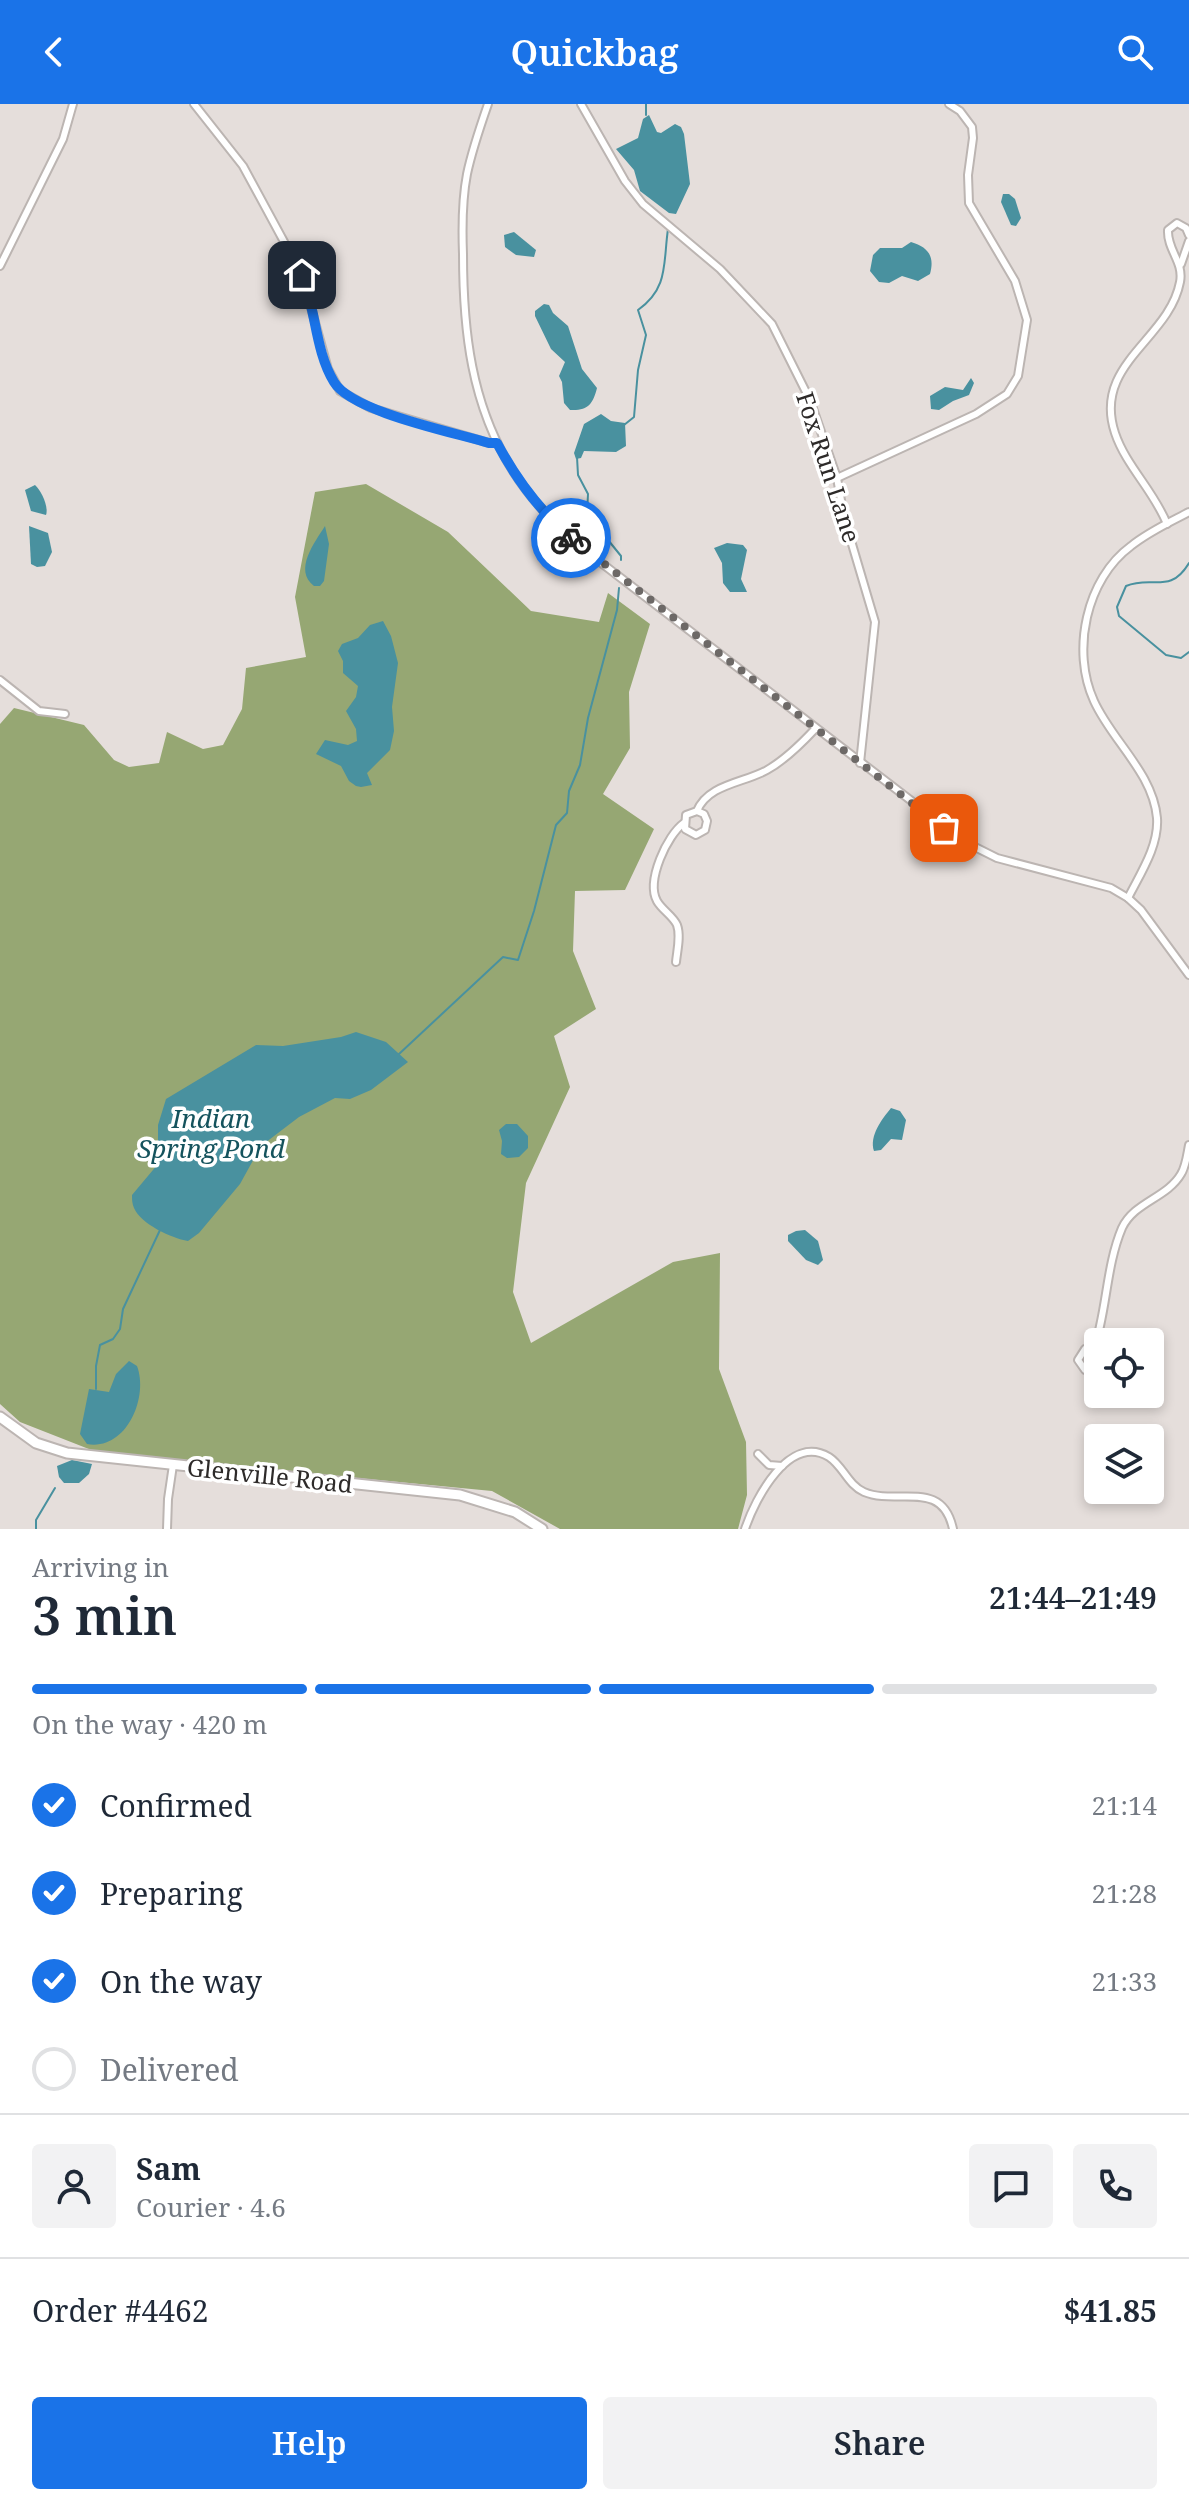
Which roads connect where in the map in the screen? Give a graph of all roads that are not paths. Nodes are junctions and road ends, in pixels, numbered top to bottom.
1 (73, 104) edge
2 (194, 104) edge
3 (488, 104) edge
4 (581, 104) edge
5 (949, 104) edge
6 (1189, 235) edge
7 (1189, 241) edge
8 (1181, 264) junction
9 (0, 266) edge
10 (497, 443) junction
11 (837, 478) junction
12 (1189, 512) edge
13 (1167, 524) junction
14 (0, 680) edge
15 (65, 714) dead end
16 (815, 729) junction
17 (860, 763) junction
18 (697, 811) junction
19 (684, 823) junction
20 (1128, 898) junction
21 (676, 962) dead end
22 (1189, 975) edge
23 (1189, 1145) edge
24 (1100, 1328) edge
25 (1084, 1350) edge
26 (1084, 1369) edge
27 (0, 1417) edge
28 (758, 1454) dead end
29 (173, 1465) junction
30 (782, 1466) junction
31 (167, 1529) edge
32 (542, 1529) edge
33 (745, 1529) edge
34 (953, 1529) edge

1 - 9 street
2 - 10 street
3 - 10 street
4 - 11 street, Fox Run Lane
5 - 11 street
6 - 8 street
7 - 8 street
8 - 13 street
10 - 16 street
11 - 17 street, Fox Run Lane
12 - 13 street
13 - 20 street
14 - 15 street
16 - 17 street
16 - 18 street
17 - 20 street
18 - 19 street
18 - 19 street
19 - 21 street
20 - 22 street
23 - 24 street
25 - 26 street
27 - 29 main road, Glenville Road
28 - 30 street
29 - 31 street
29 - 32 main road, Glenville Road
30 - 33 street
30 - 34 street

